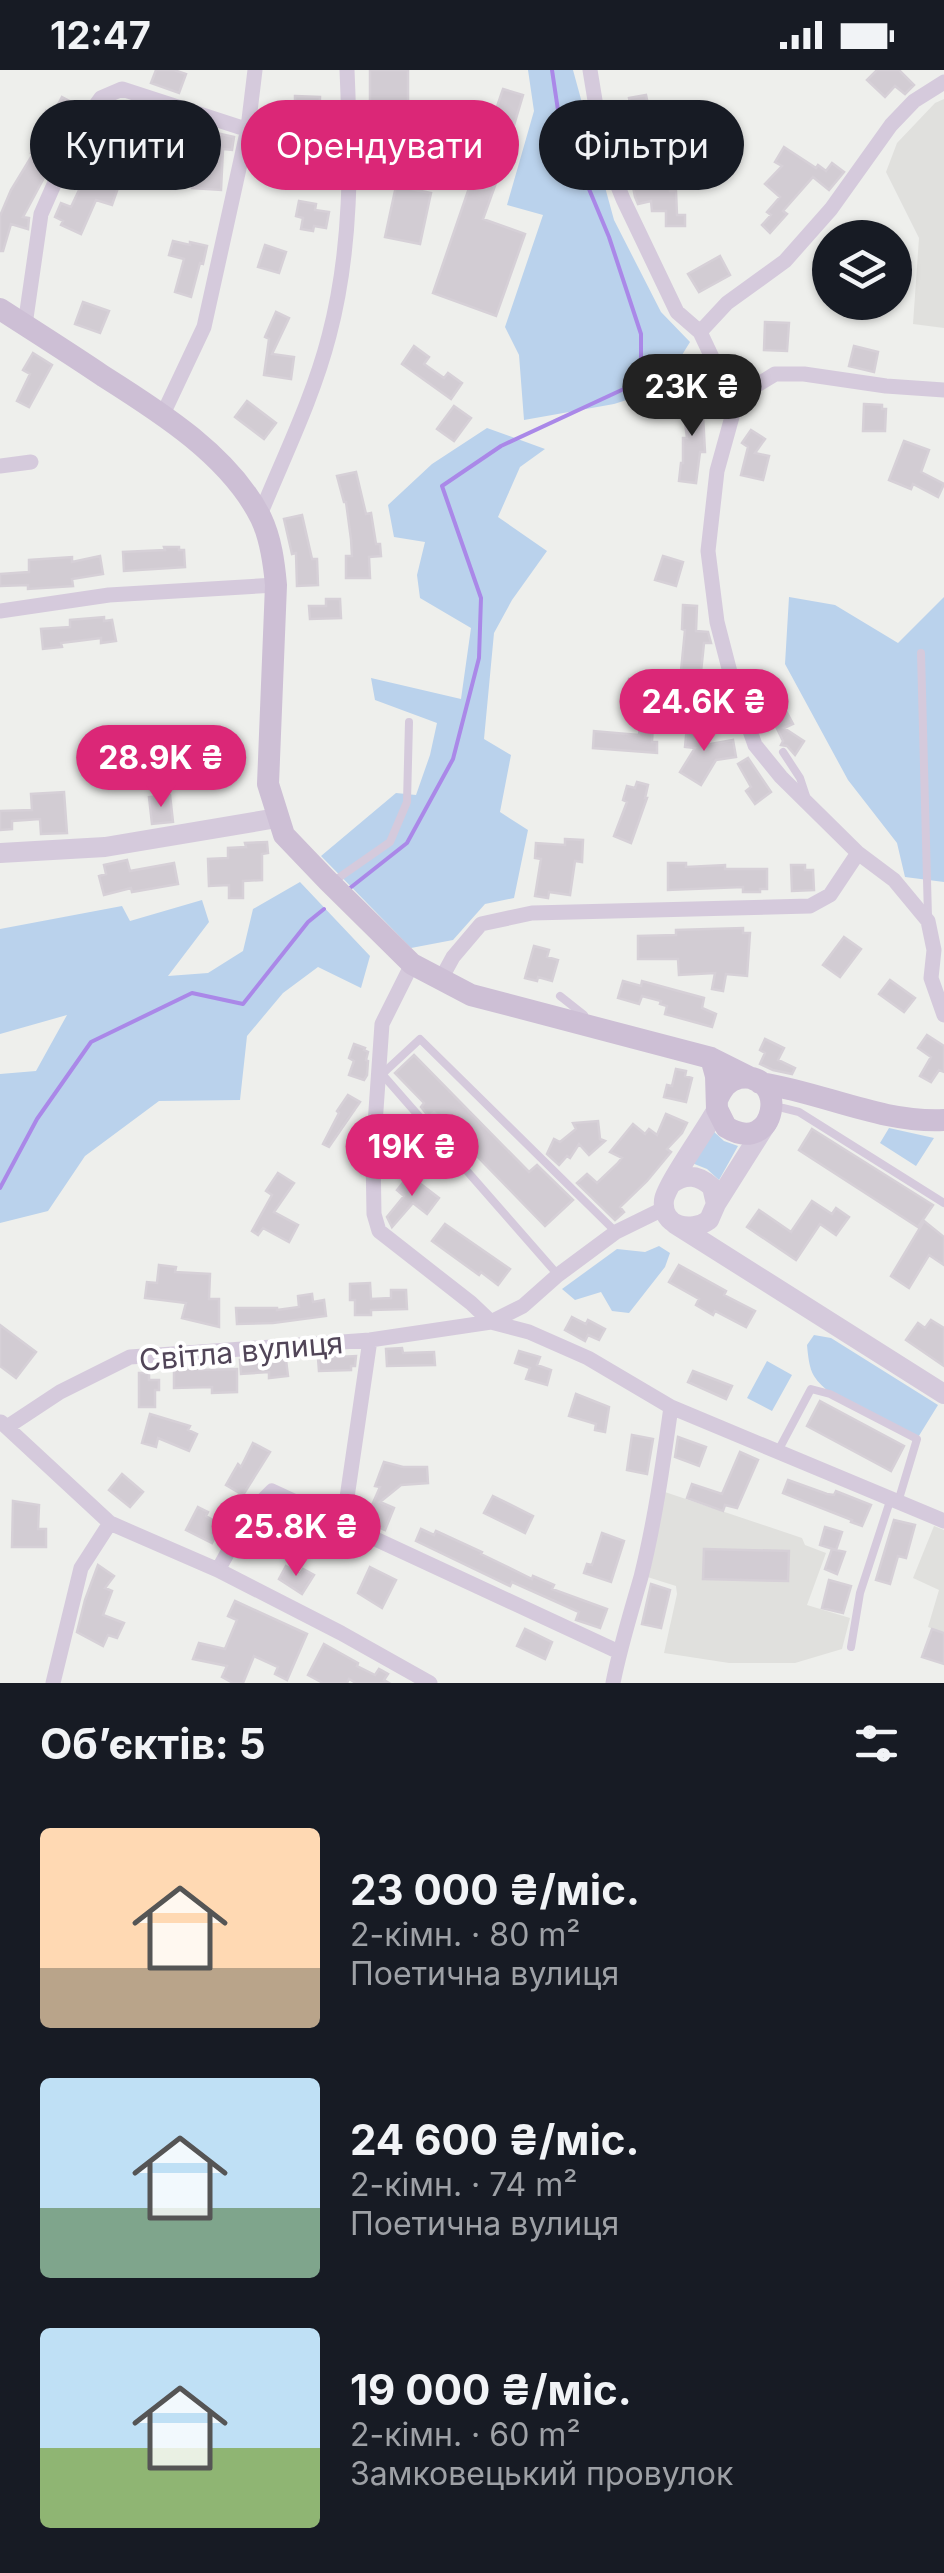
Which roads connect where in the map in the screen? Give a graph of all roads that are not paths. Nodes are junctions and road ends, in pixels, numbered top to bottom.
1 (256, 70) edge
2 (347, 70) edge
3 (590, 70) edge
4 (944, 82) edge
5 (252, 100) edge
6 (348, 100) edge
7 (241, 126) edge
8 (241, 160) edge
9 (350, 190) edge
10 (0, 308) edge
11 (25, 325) junction
12 (700, 332) junction
13 (944, 390) edge
14 (735, 406) junction
15 (164, 414) junction
16 (31, 462) dead end
17 (0, 466) edge
18 (260, 515) junction
19 (276, 586) junction
20 (0, 611) edge
21 (921, 654) dead end
22 (409, 722) dead end
23 (783, 752) dead end
24 (808, 802) junction
25 (277, 818) junction
26 (858, 852) junction
27 (0, 854) edge
28 (331, 884) junction
29 (928, 921) junction
30 (412, 964) junction
31 (441, 979) junction
32 (560, 996) dead end
33 (944, 1015) edge
34 (609, 1031) junction
35 (711, 1058) junction
36 (380, 1076) junction
37 (758, 1081) junction
38 (808, 1094) junction
39 (717, 1104) junction
40 (774, 1114) junction
41 (944, 1120) edge
42 (671, 1184) junction
43 (944, 1203) edge
44 (713, 1212) junction
45 (670, 1216) junction
46 (616, 1232) junction
47 (724, 1254) junction
48 (558, 1275) junction
49 (523, 1306) junction
50 (491, 1322) junction
51 (529, 1332) junction
52 (370, 1340) junction
53 (944, 1394) edge
54 (672, 1407) junction
55 (4, 1424) edge
56 (778, 1451) junction
57 (894, 1500) junction
58 (944, 1521) edge
59 (110, 1524) junction
60 (343, 1525) junction
61 (218, 1570) junction
62 (852, 1647) dead end
63 (619, 1652) junction
64 (53, 1683) edge
65 (430, 1683) edge
66 (613, 1683) edge

1 - 5 street
2 - 6 street
3 - 12 street
4 - 12 street
7 - 11 street
8 - 15 street
9 - 18 street
10 - 11 main road
11 - 15 main road
12 - 14 street
13 - 14 street
14 - 24 street
15 - 18 main road
16 - 17 street
18 - 19 main road
19 - 20 street
19 - 25 main road
21 - 29 lane
22 - 28 lane
23 - 24 lane
24 - 26 street
25 - 27 street
25 - 28 main road
26 - 29 street
26 - 31 street
28 - 30 main road
29 - 33 street
30 - 31 main road
30 - 36 street
31 - 34 main road
32 - 34 lane
34 - 35 main road
35 - 37 main road
35 - 39 main road
36 - 46 lane
36 - 48 lane
36 - 50 street
37 - 38 main road
37 - 39 main road
37 - 40 main road
38 - 40 main road
38 - 41 main road
39 - 40 main road
39 - 42 street
40 - 43 lane
40 - 44 street
42 - 44 street
42 - 45 street
44 - 45 street
44 - 47 street
45 - 46 street, Світла вулиця
45 - 47 street
46 - 48 street, Світла вулиця
47 - 53 street
48 - 49 street, Світла вулиця
49 - 50 street, Світла вулиця
49 - 51 street
50 - 51 street, Світла вулиця
50 - 52 street, Світла вулиця
51 - 54 street, Світла вулиця
52 - 55 street, Світла вулиця
52 - 60 street
54 - 56 street, Світла вулиця
54 - 63 street
55 - 59 street
56 - 57 street, Світла вулиця
56 - 57 lane
57 - 58 street, Світла вулиця
57 - 62 lane
59 - 61 street
59 - 64 street
60 - 61 street
60 - 63 street
61 - 65 street
63 - 66 street

